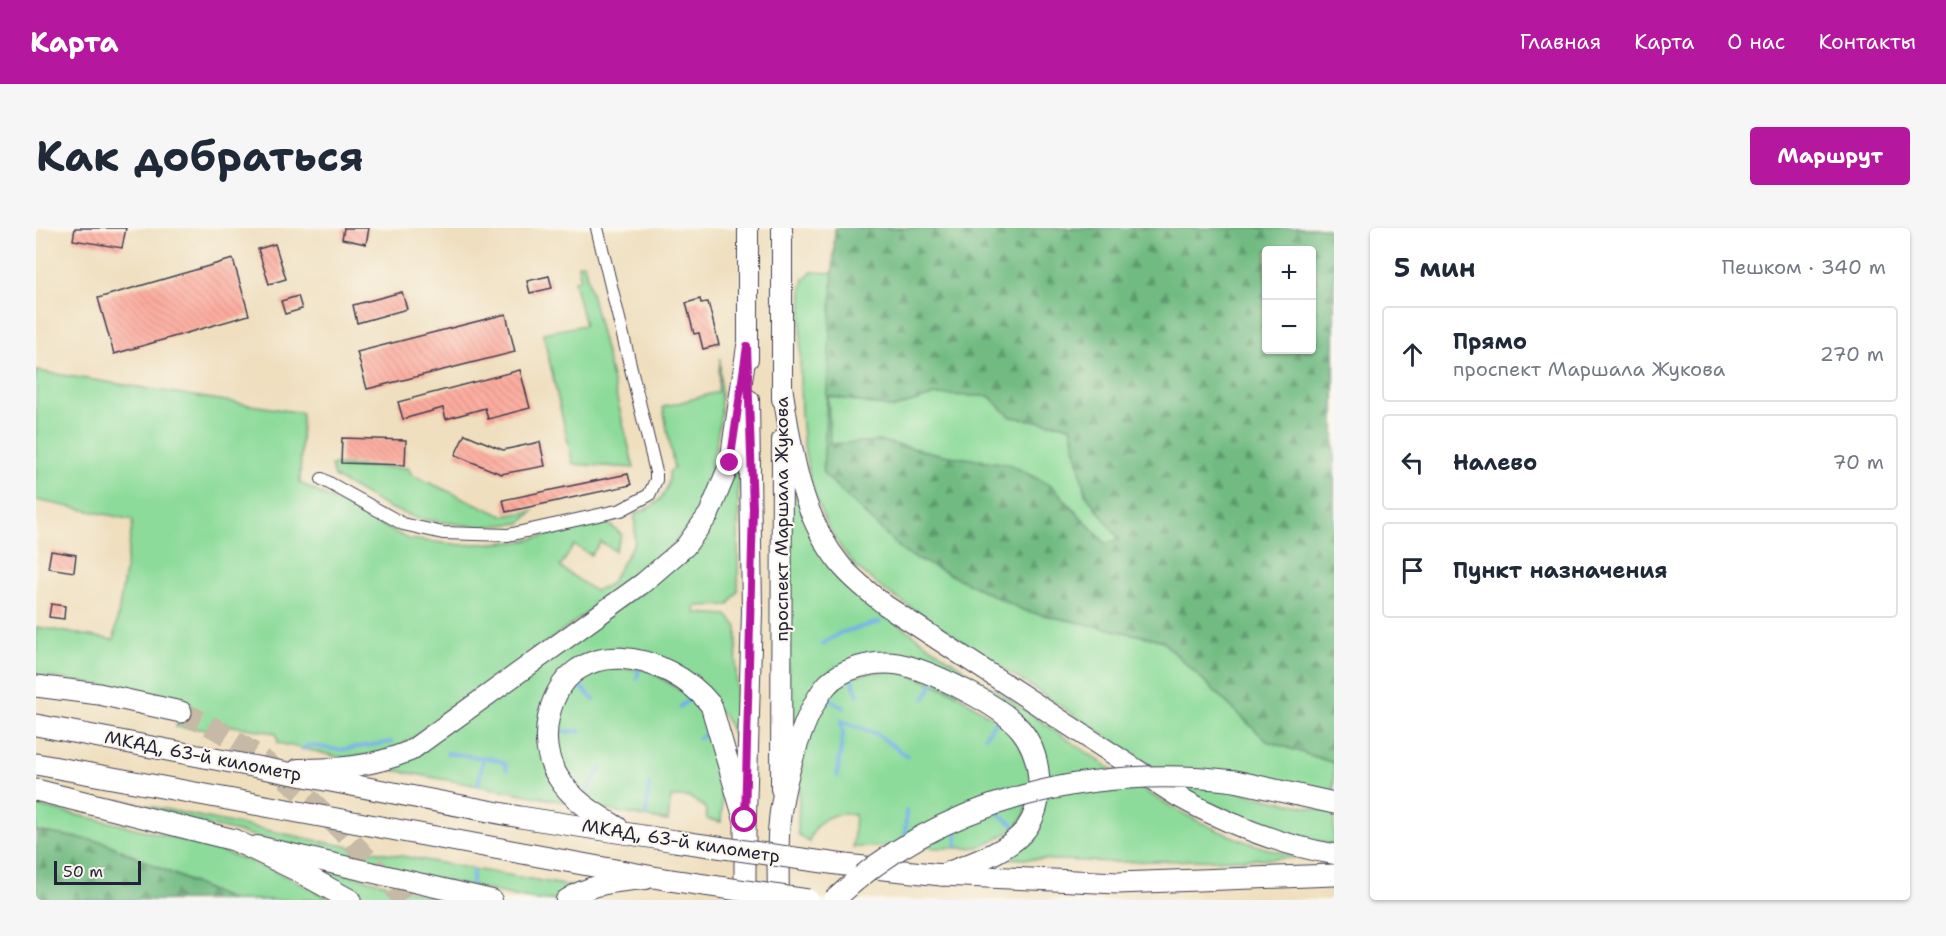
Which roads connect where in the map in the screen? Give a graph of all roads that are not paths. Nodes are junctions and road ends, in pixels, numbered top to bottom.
1 (597, 228) edge
2 (748, 228) edge
3 (782, 228) edge
4 (747, 346) junction
5 (782, 386) junction
6 (322, 479) dead end
7 (36, 686) edge
8 (181, 711) tunnel mouth
9 (36, 725) edge
10 (36, 764) edge
11 (277, 770) junction
12 (36, 790) edge
13 (1334, 803) edge
14 (781, 809) junction
15 (745, 820) junction
16 (625, 832) junction
17 (234, 840) junction
18 (1334, 854) edge
19 (942, 875) junction
20 (1334, 875) edge
21 (662, 879) junction
22 (344, 896) edge
23 (492, 900) edge
24 (566, 900) edge
25 (745, 900) edge
26 (778, 900) edge
27 (808, 900) edge
28 (834, 900) edge

1 - 6 street
2 - 4 main road, проспект Маршала Жукова
3 - 5 main road, проспект Маршала Жукова
4 - 11 main road
4 - 15 main road, проспект Маршала Жукова
5 - 14 main road, проспект Маршала Жукова
5 - 18 main road
7 - 8 highway
9 - 11 highway, МКАД, 63-й километр
10 - 21 highway, МКАД, 63-й километр
11 - 16 highway, МКАД, 63-й километр
12 - 17 highway
13 - 28 highway, bridge
14 - 19 highway
14 - 26 highway
15 - 16 highway
15 - 25 highway
16 - 19 highway, МКАД, 63-й километр, bridge
17 - 22 highway
17 - 23 main road
19 - 20 highway, МКАД, 63-й километр
21 - 24 main road
21 - 27 highway, МКАД, 63-й километр, bridge

